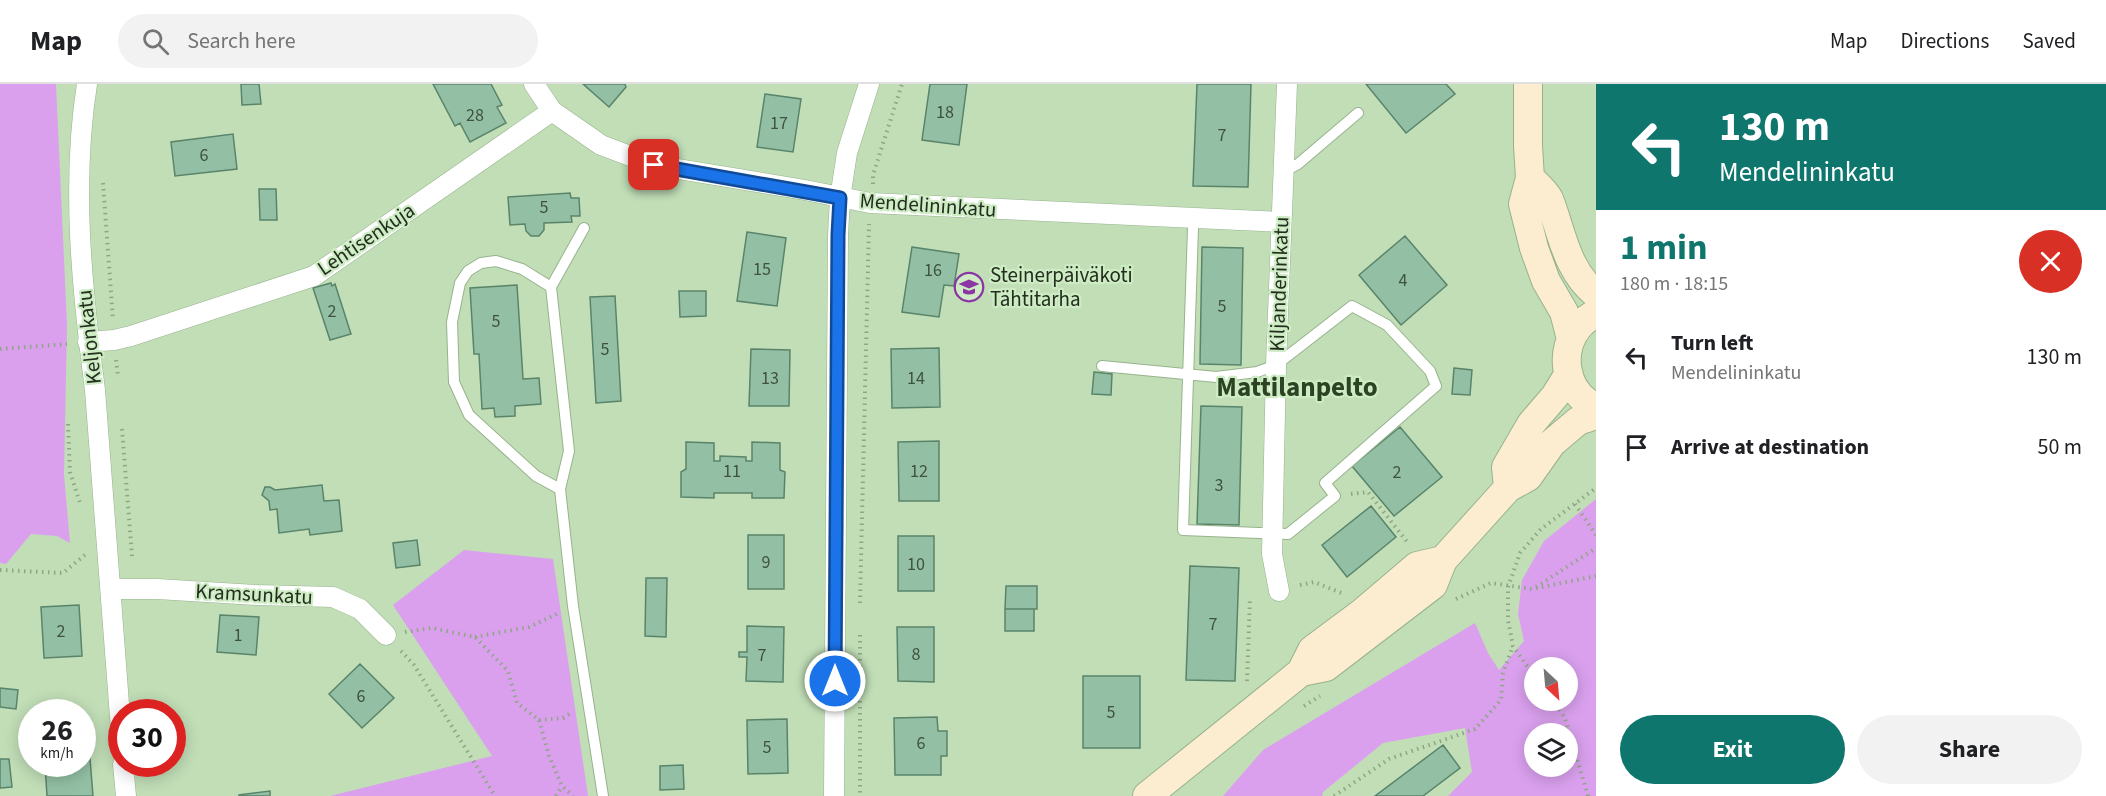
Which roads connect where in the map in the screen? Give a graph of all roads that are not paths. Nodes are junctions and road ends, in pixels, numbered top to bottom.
1 (87, 84) edge
2 (534, 84) edge
3 (869, 84) edge
4 (1287, 84) edge
5 (1528, 84) edge
6 (552, 111) junction
7 (1358, 113) dead end
8 (1283, 172) junction
9 (1530, 178) junction
10 (840, 198) junction
11 (1193, 218) junction
12 (1281, 222) junction
13 (584, 228) dead end
14 (551, 287) junction
15 (1596, 294) edge
16 (1596, 313) edge
17 (1571, 339) junction
18 (88, 342) junction
19 (1276, 365) junction
20 (1102, 366) dead end
21 (1188, 375) junction
22 (1568, 375) junction
23 (1596, 407) edge
24 (1596, 415) edge
25 (1508, 488) junction
26 (560, 489) junction
27 (1272, 533) junction
28 (110, 590) junction
29 (1279, 591) dead end
30 (386, 634) road end
31 (119, 699) edge
32 (124, 777) edge
33 (126, 796) edge
34 (603, 796) edge
35 (834, 796) edge
36 (1147, 796) edge

1 - 18 street, Keljonkatu
2 - 6 street, Mendelininkatu
3 - 10 street
4 - 8 street, Kiljanderinkatu
5 - 9 main road
6 - 10 street, Mendelininkatu
6 - 18 street, Lehtisenkuja
7 - 8 lane
8 - 12 street, Kiljanderinkatu
9 - 15 main road
9 - 17 main road
10 - 11 street, Mendelininkatu
10 - 35 street
11 - 12 street, Mendelininkatu
11 - 21 lane
12 - 19 street, Kiljanderinkatu
13 - 14 lane
14 - 26 lane
14 - 26 lane
16 - 17 main road
17 - 22 main road
18 - 28 street, Keljonkatu
19 - 21 lane
19 - 27 street, Kiljanderinkatu
19 - 27 lane
20 - 21 lane
21 - 27 lane
22 - 23 main road
22 - 25 main road
24 - 25 main road
25 - 36 main road
26 - 34 lane
27 - 29 street, Kiljanderinkatu
28 - 30 street, Kramsunkatu
28 - 31 street, Keljonkatu
32 - 33 street

